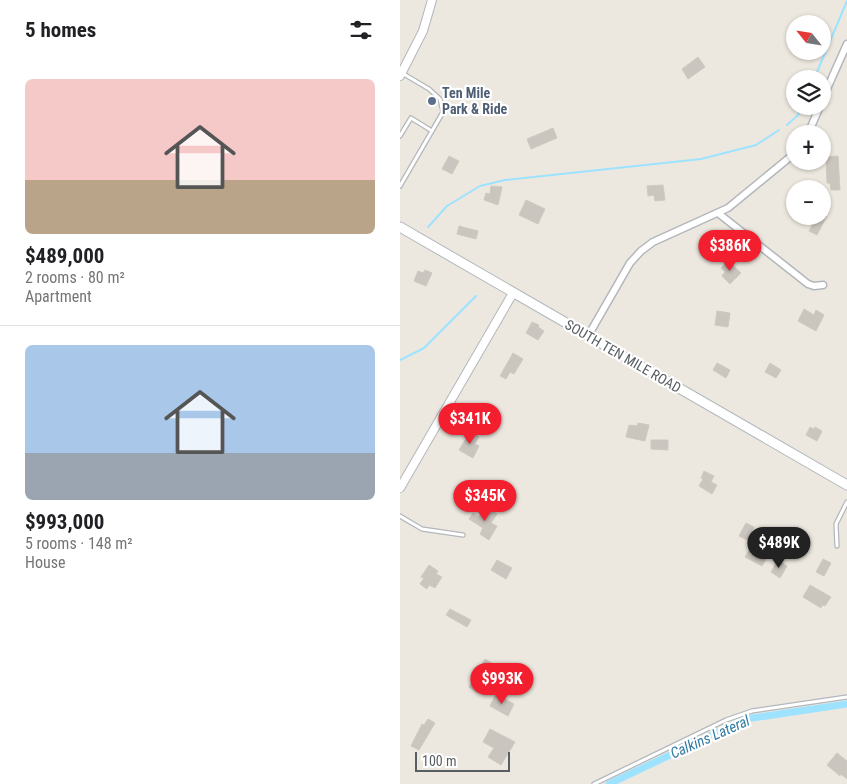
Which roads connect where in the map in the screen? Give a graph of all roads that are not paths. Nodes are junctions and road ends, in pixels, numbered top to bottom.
1 (432, 0) edge
2 (847, 44) edge
3 (401, 74) edge
4 (831, 80) edge
5 (432, 131) junction
6 (400, 136) edge
7 (786, 160) edge
8 (400, 186) edge
9 (718, 213) junction
10 (400, 227) edge
11 (823, 285) dead end
12 (513, 293) junction
13 (588, 336) junction
14 (847, 485) edge
15 (400, 488) edge
16 (847, 502) edge
17 (400, 516) edge
18 (463, 535) dead end
19 (838, 546) dead end
20 (847, 697) edge
21 (594, 784) edge

1 - 3 street
2 - 4 street
3 - 5 lane
5 - 6 lane
5 - 8 lane
7 - 9 street
9 - 11 street
9 - 13 street
10 - 12 main road, SOUTH TEN MILE ROAD
12 - 13 main road, SOUTH TEN MILE ROAD
12 - 15 street
13 - 14 main road, SOUTH TEN MILE ROAD
16 - 19 lane
17 - 18 lane
20 - 21 lane

